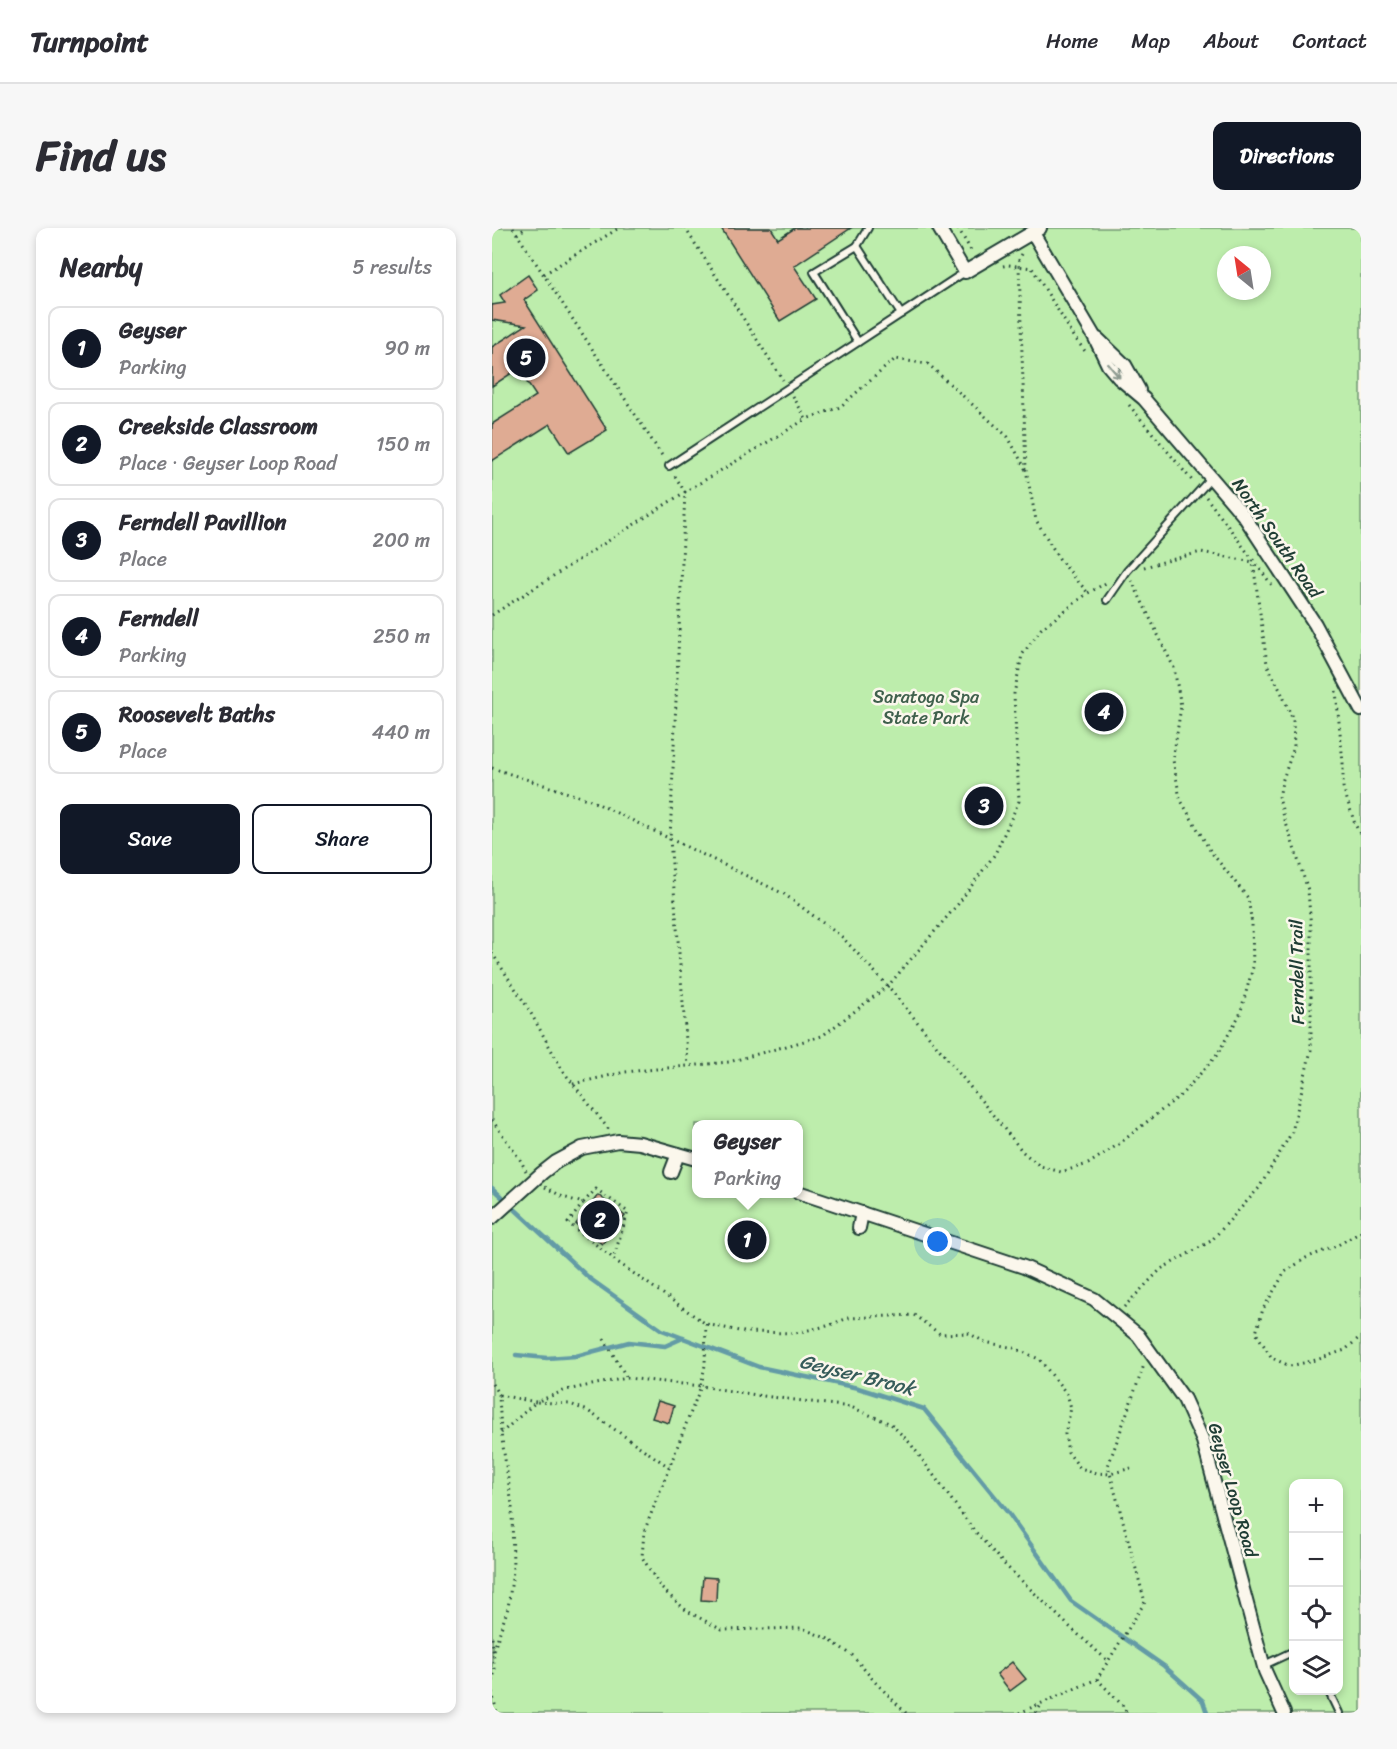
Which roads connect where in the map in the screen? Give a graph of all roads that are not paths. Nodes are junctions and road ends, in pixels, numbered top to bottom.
1 (868, 228) edge
2 (939, 228) edge
3 (1037, 230) edge
4 (857, 246) junction
5 (966, 272) junction
6 (902, 314) junction
7 (858, 342) junction
8 (669, 466) dead end
9 (1212, 477) junction
10 (1107, 600) dead end
11 (1361, 710) edge
12 (678, 1154) junction
13 (692, 1158) edge
14 (671, 1172) dead end
15 (803, 1194) edge
16 (862, 1213) junction
17 (497, 1214) edge
18 (859, 1228) dead end
19 (1289, 1653) edge
20 (1263, 1666) junction
21 (1330, 1695) edge
22 (1284, 1713) edge
23 (1339, 1713) edge

1 - 4 lane
2 - 5 street
3 - 5 street
3 - 9 street, North South Road
4 - 6 lane
4 - 7 lane
5 - 6 lane
6 - 7 lane
7 - 8 lane
9 - 10 lane
9 - 11 street, North South Road
12 - 13 street
12 - 14 street
12 - 17 street
15 - 16 street, Geyser Loop Road
16 - 18 street
16 - 20 street, Geyser Loop Road
19 - 20 lane
20 - 22 street, Geyser Loop Road
21 - 23 lane

